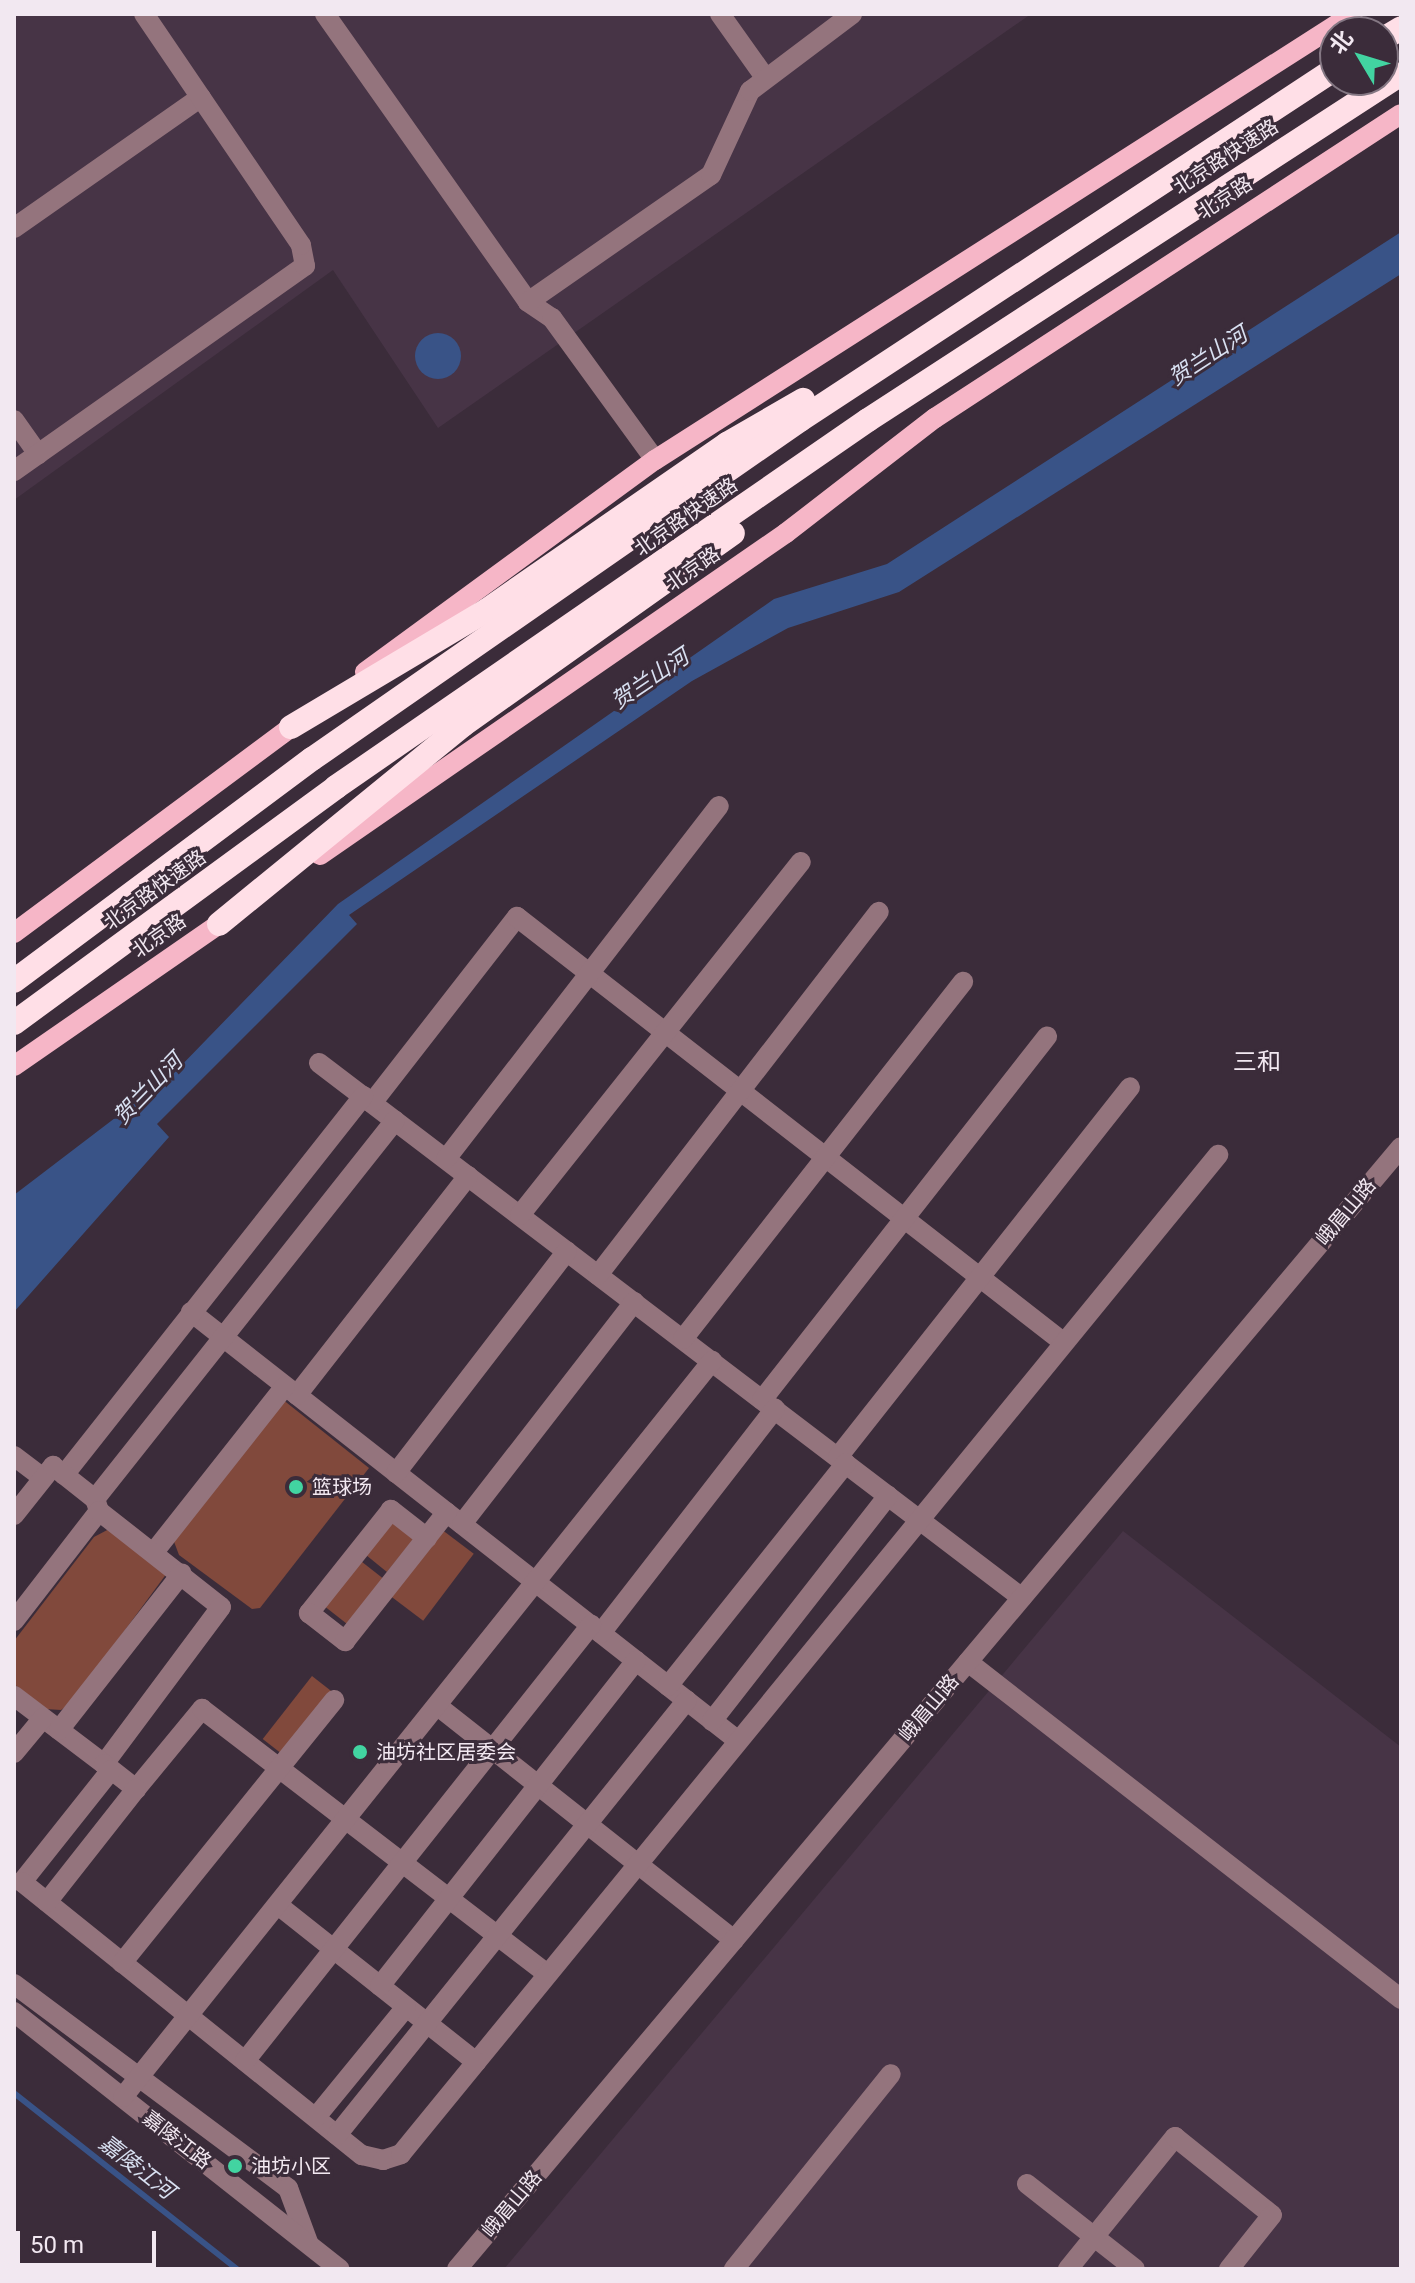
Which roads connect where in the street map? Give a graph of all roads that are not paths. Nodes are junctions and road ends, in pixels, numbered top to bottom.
1 (144, 14) edge
2 (325, 14) edge
3 (720, 14) edge
4 (1353, 14) edge
5 (838, 18) edge
6 (1401, 74) edge
7 (764, 76) junction
8 (1319, 80) edge
9 (201, 97) junction
10 (1401, 114) edge
11 (14, 228) edge
12 (528, 302) junction
13 (930, 336) junction
14 (14, 420) edge
15 (868, 420) junction
16 (38, 454) junction
17 (655, 460) junction
18 (14, 471) edge
19 (291, 727) junction
20 (719, 806) dead end
21 (801, 862) dead end
22 (879, 912) dead end
23 (219, 924) junction
24 (14, 933) edge
25 (590, 973) junction
26 (14, 981) edge
27 (963, 982) dead end
28 (14, 1023) edge
29 (665, 1033) junction
30 (1047, 1037) dead end
31 (319, 1063) dead end
32 (14, 1066) edge
33 (1130, 1087) dead end
34 (741, 1091) junction
35 (368, 1099) junction
36 (395, 1120) junction
37 (1401, 1147) edge
38 (1218, 1155) dead end
39 (825, 1157) junction
40 (446, 1159) junction
41 (468, 1176) junction
42 (520, 1215) junction
43 (904, 1219) junction
44 (567, 1251) junction
45 (598, 1275) junction
46 (980, 1278) junction
47 (634, 1302) junction
48 (191, 1312) junction
49 (223, 1337) junction
50 (683, 1339) junction
51 (1063, 1342) junction
52 (712, 1361) junction
53 (291, 1390) junction
54 (769, 1405) junction
55 (14, 1456) edge
56 (842, 1460) junction
57 (396, 1473) junction
58 (64, 1475) junction
59 (43, 1478) junction
60 (888, 1496) junction
61 (97, 1505) junction
62 (14, 1515) edge
63 (454, 1518) junction
64 (917, 1518) junction
65 (427, 1538) junction
66 (154, 1552) junction
67 (182, 1573) junction
68 (537, 1583) junction
69 (1022, 1598) junction
70 (14, 1621) edge
71 (596, 1629) junction
72 (636, 1661) junction
73 (968, 1662) junction
74 (668, 1686) junction
75 (14, 1696) edge
76 (334, 1700) dead end
77 (687, 1700) junction
78 (439, 1707) junction
79 (712, 1721) junction
80 (51, 1724) junction
81 (737, 1740) junction
82 (493, 1750) junction
83 (14, 1753) edge
84 (107, 1767) junction
85 (278, 1769) junction
86 (538, 1786) junction
87 (136, 1789) junction
88 (345, 1824) junction
89 (588, 1825) junction
90 (637, 1863) junction
91 (400, 1866) junction
92 (450, 1898) junction
93 (47, 1902) junction
94 (278, 1905) junction
95 (499, 1935) junction
96 (734, 1940) junction
97 (334, 1950) junction
98 (122, 1963) junction
99 (547, 1974) junction
100 (14, 1984) edge
101 (380, 1986) junction
102 (1401, 1999) edge
103 (406, 2007) junction
104 (14, 2012) edge
105 (189, 2016) junction
106 (427, 2024) junction
107 (245, 2061) junction
108 (476, 2062) junction
109 (891, 2074) dead end
110 (137, 2080) junction
111 (123, 2097) junction
112 (316, 2117) junction
113 (337, 2135) junction
114 (1027, 2184) dead end
115 (1094, 2236) junction
116 (308, 2244) junction
117 (340, 2269) edge
118 (457, 2269) edge
119 (734, 2269) edge
120 (1068, 2269) edge
121 (1135, 2269) edge
122 (1229, 2269) edge

1 - 9 street
2 - 12 street
3 - 7 street
4 - 17 main road
5 - 7 street
6 - 15 highway, 北京路快速路
7 - 12 street
8 - 13 highway, 北京路快速路
9 - 11 street
9 - 16 street
10 - 23 main road, 北京路
12 - 17 street
13 - 19 highway
13 - 26 highway, 北京路快速路
14 - 16 street
15 - 23 highway
15 - 28 highway, 北京路快速路
16 - 18 street
17 - 19 main road
19 - 24 main road
20 - 25 street
21 - 29 street
22 - 34 street
23 - 32 main road, 北京路
25 - 29 street
25 - 35 street
25 - 40 street
27 - 39 street
29 - 34 street
29 - 42 street
30 - 43 street
31 - 35 street
33 - 46 street
34 - 39 street
34 - 45 street
35 - 36 street
35 - 48 street
36 - 40 street
36 - 49 street
37 - 69 street, 峨眉山路
38 - 51 street
39 - 43 street
39 - 50 street
40 - 41 street
41 - 42 street
41 - 53 street
42 - 44 street
43 - 46 street
43 - 54 street
44 - 45 street
44 - 57 street
45 - 47 street
46 - 51 street
46 - 56 street
47 - 50 street
47 - 63 street
48 - 49 street
48 - 58 street
49 - 53 street
49 - 61 street
50 - 52 street
51 - 64 street
52 - 54 street
52 - 68 street
53 - 57 street
53 - 66 street
54 - 56 street
54 - 71 street
55 - 59 street
56 - 60 street
56 - 74 street
57 - 63 street
58 - 59 street
58 - 61 street
59 - 62 street
60 - 64 street
60 - 79 street
61 - 66 street
61 - 70 street
63 - 65 street
63 - 68 street
64 - 69 street
64 - 81 street
65 - 65 street
66 - 67 street
67 - 80 street
67 - 84 street
68 - 71 street
68 - 78 street
69 - 73 street, 峨眉山路
71 - 72 street
71 - 82 street
72 - 74 street
72 - 86 street
73 - 96 street, 峨眉山路
73 - 102 street
74 - 77 street
75 - 80 street
76 - 85 street
77 - 79 street
77 - 89 street
78 - 82 street
78 - 88 street
79 - 81 street
80 - 83 street
80 - 84 street
81 - 90 street
82 - 86 street
82 - 91 street
84 - 87 street
84 - 93 street
85 - 87 street
85 - 88 street
85 - 98 street
86 - 89 street
86 - 92 street
87 - 93 street
88 - 91 street
88 - 94 street
89 - 90 street
89 - 95 street
90 - 96 street
90 - 99 street
91 - 92 street
91 - 97 street
92 - 95 street
92 - 101 street
93 - 98 street
94 - 97 street
94 - 105 street
95 - 99 street
95 - 106 street
96 - 118 street, 峨眉山路
97 - 101 street
97 - 107 street
98 - 105 street
99 - 108 street
100 - 110 street
101 - 103 street
103 - 106 street
103 - 112 street
104 - 111 street, 嘉陵江路
105 - 107 street
105 - 110 street
106 - 108 street
106 - 113 street
107 - 112 street
108 - 113 street
109 - 119 street
110 - 111 street
110 - 116 street
111 - 116 street, 嘉陵江路
112 - 113 street
114 - 115 street
115 - 120 street
115 - 121 street
115 - 122 street
116 - 117 street, 嘉陵江路

